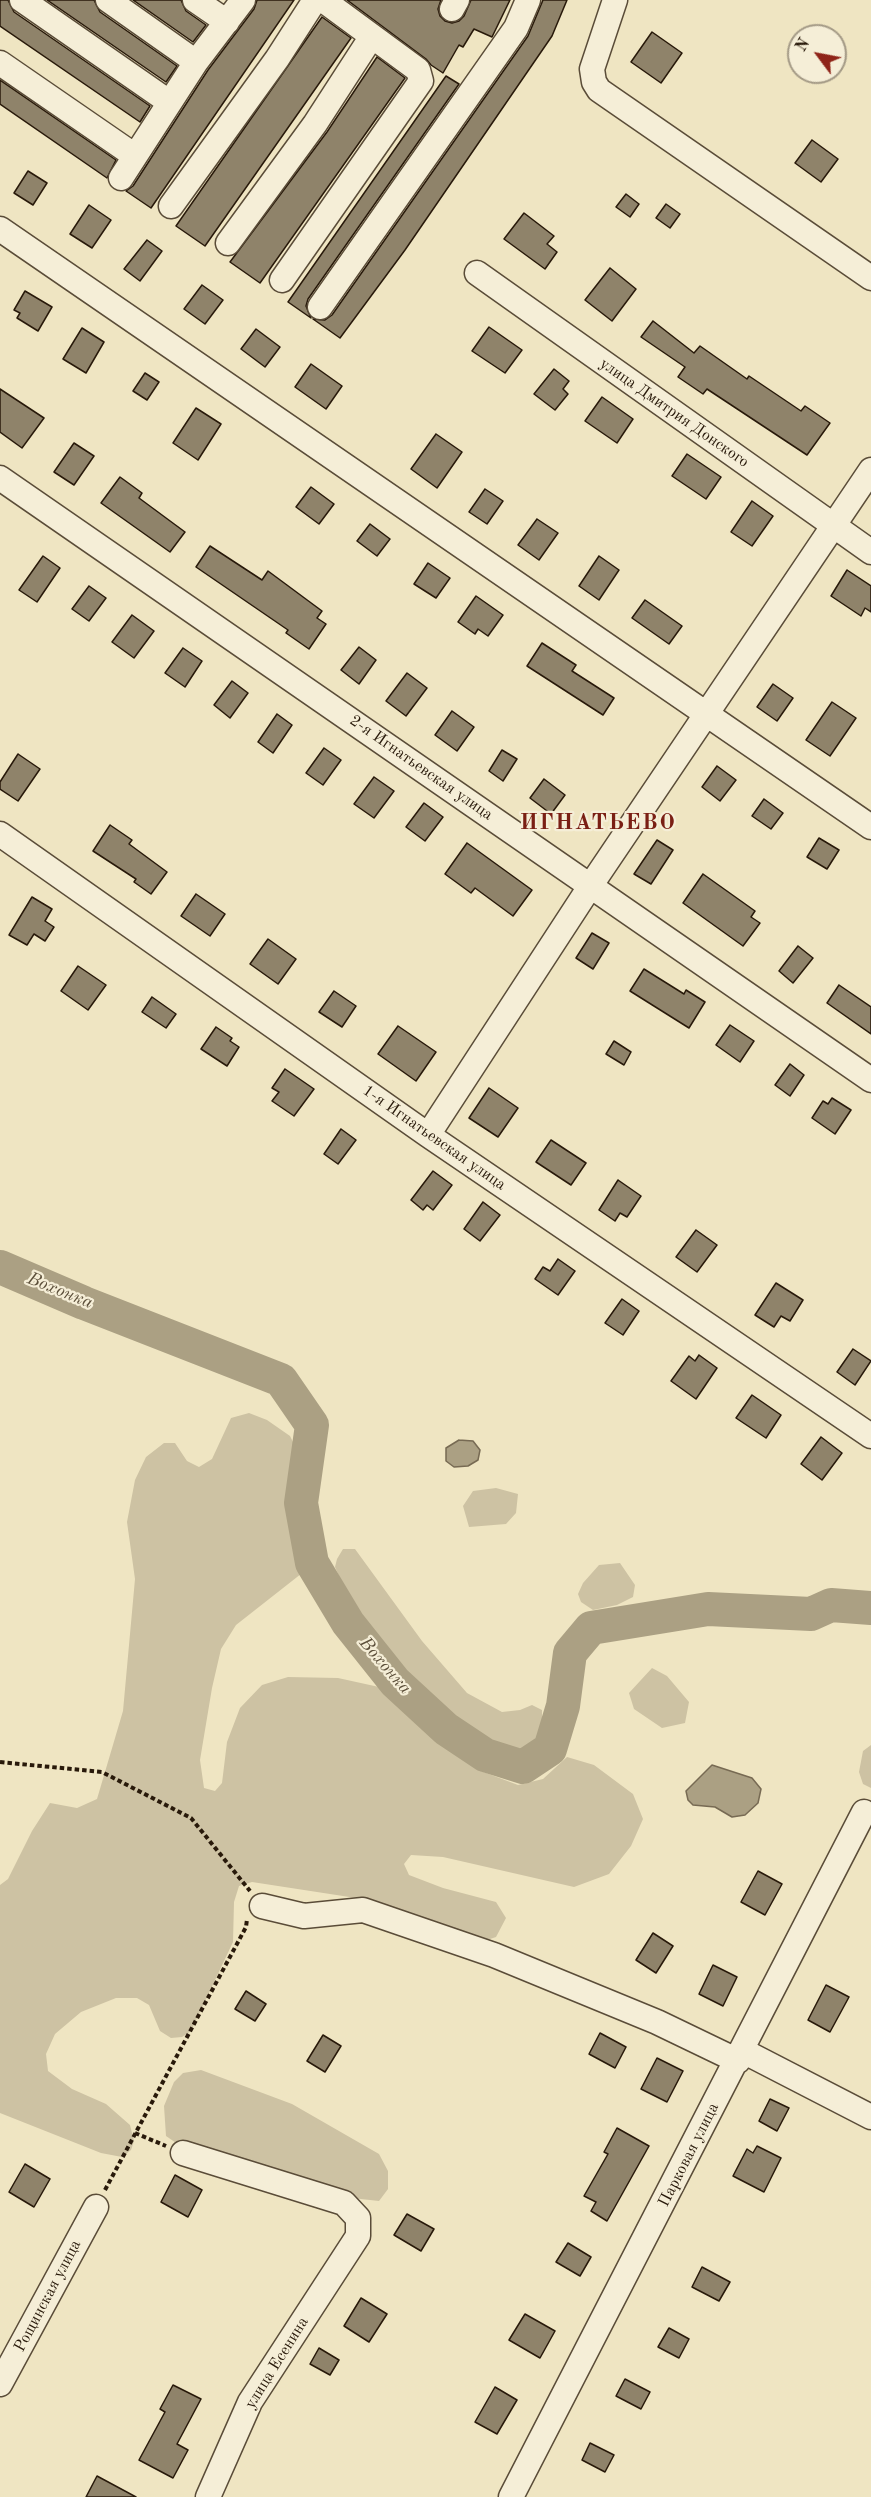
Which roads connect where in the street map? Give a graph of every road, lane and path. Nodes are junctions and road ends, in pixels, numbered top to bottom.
1 (22, 0) edge
2 (108, 0) edge
3 (195, 0) edge
4 (243, 0) edge
5 (315, 0) edge
6 (324, 0) edge
7 (528, 0) edge
8 (615, 0) edge
9 (227, 22) junction
10 (372, 36) junction
11 (196, 62) junction
12 (0, 63) edge
13 (169, 102) junction
14 (135, 156) junction
15 (121, 178) dead end
16 (171, 206) dead end
17 (0, 230) edge
18 (228, 243) dead end
19 (477, 273) dead end
20 (871, 278) edge
21 (282, 280) dead end
22 (320, 307) dead end
23 (871, 470) edge
24 (0, 478) edge
25 (834, 526) junction
26 (871, 552) edge
27 (707, 714) junction
28 (871, 827) edge
29 (0, 834) edge
30 (591, 885) junction
31 (871, 1080) edge
32 (428, 1135) junction
33 (871, 1436) edge
34 (0, 1762) edge
35 (864, 1812) dead end
36 (253, 1904) junction
37 (740, 2056) junction
38 (871, 2117) edge
39 (135, 2133) junction
40 (183, 2153) joint
41 (96, 2207) joint
42 (0, 2384) edge
43 (208, 2497) edge
44 (512, 2497) edge

1 - 13 street
2 - 11 street
3 - 9 street
4 - 9 street
5 - 16 street
6 - 10 street
7 - 22 street
8 - 20 street
9 - 11 street
10 - 18 street
10 - 21 street
11 - 13 street
12 - 14 street
13 - 14 street
14 - 15 street
17 - 27 street
19 - 25 street, улица Дмитрия Донского
23 - 25 street
24 - 30 street, 2-я Игнатьевская улица
25 - 26 street, улица Дмитрия Донского
25 - 27 street
27 - 28 street
27 - 30 street
29 - 32 street, 1-я Игнатьевская улица
30 - 31 street, 2-я Игнатьевская улица
30 - 32 street
32 - 33 street, 1-я Игнатьевская улица
34 - 36 path
35 - 37 street, Парковая улица
36 - 37 street
36 - 39 path
37 - 38 street
37 - 44 street, Парковая улица
39 - 40 path
39 - 41 path
40 - 43 street, улица Есенина
41 - 42 street, Рощинская улица

